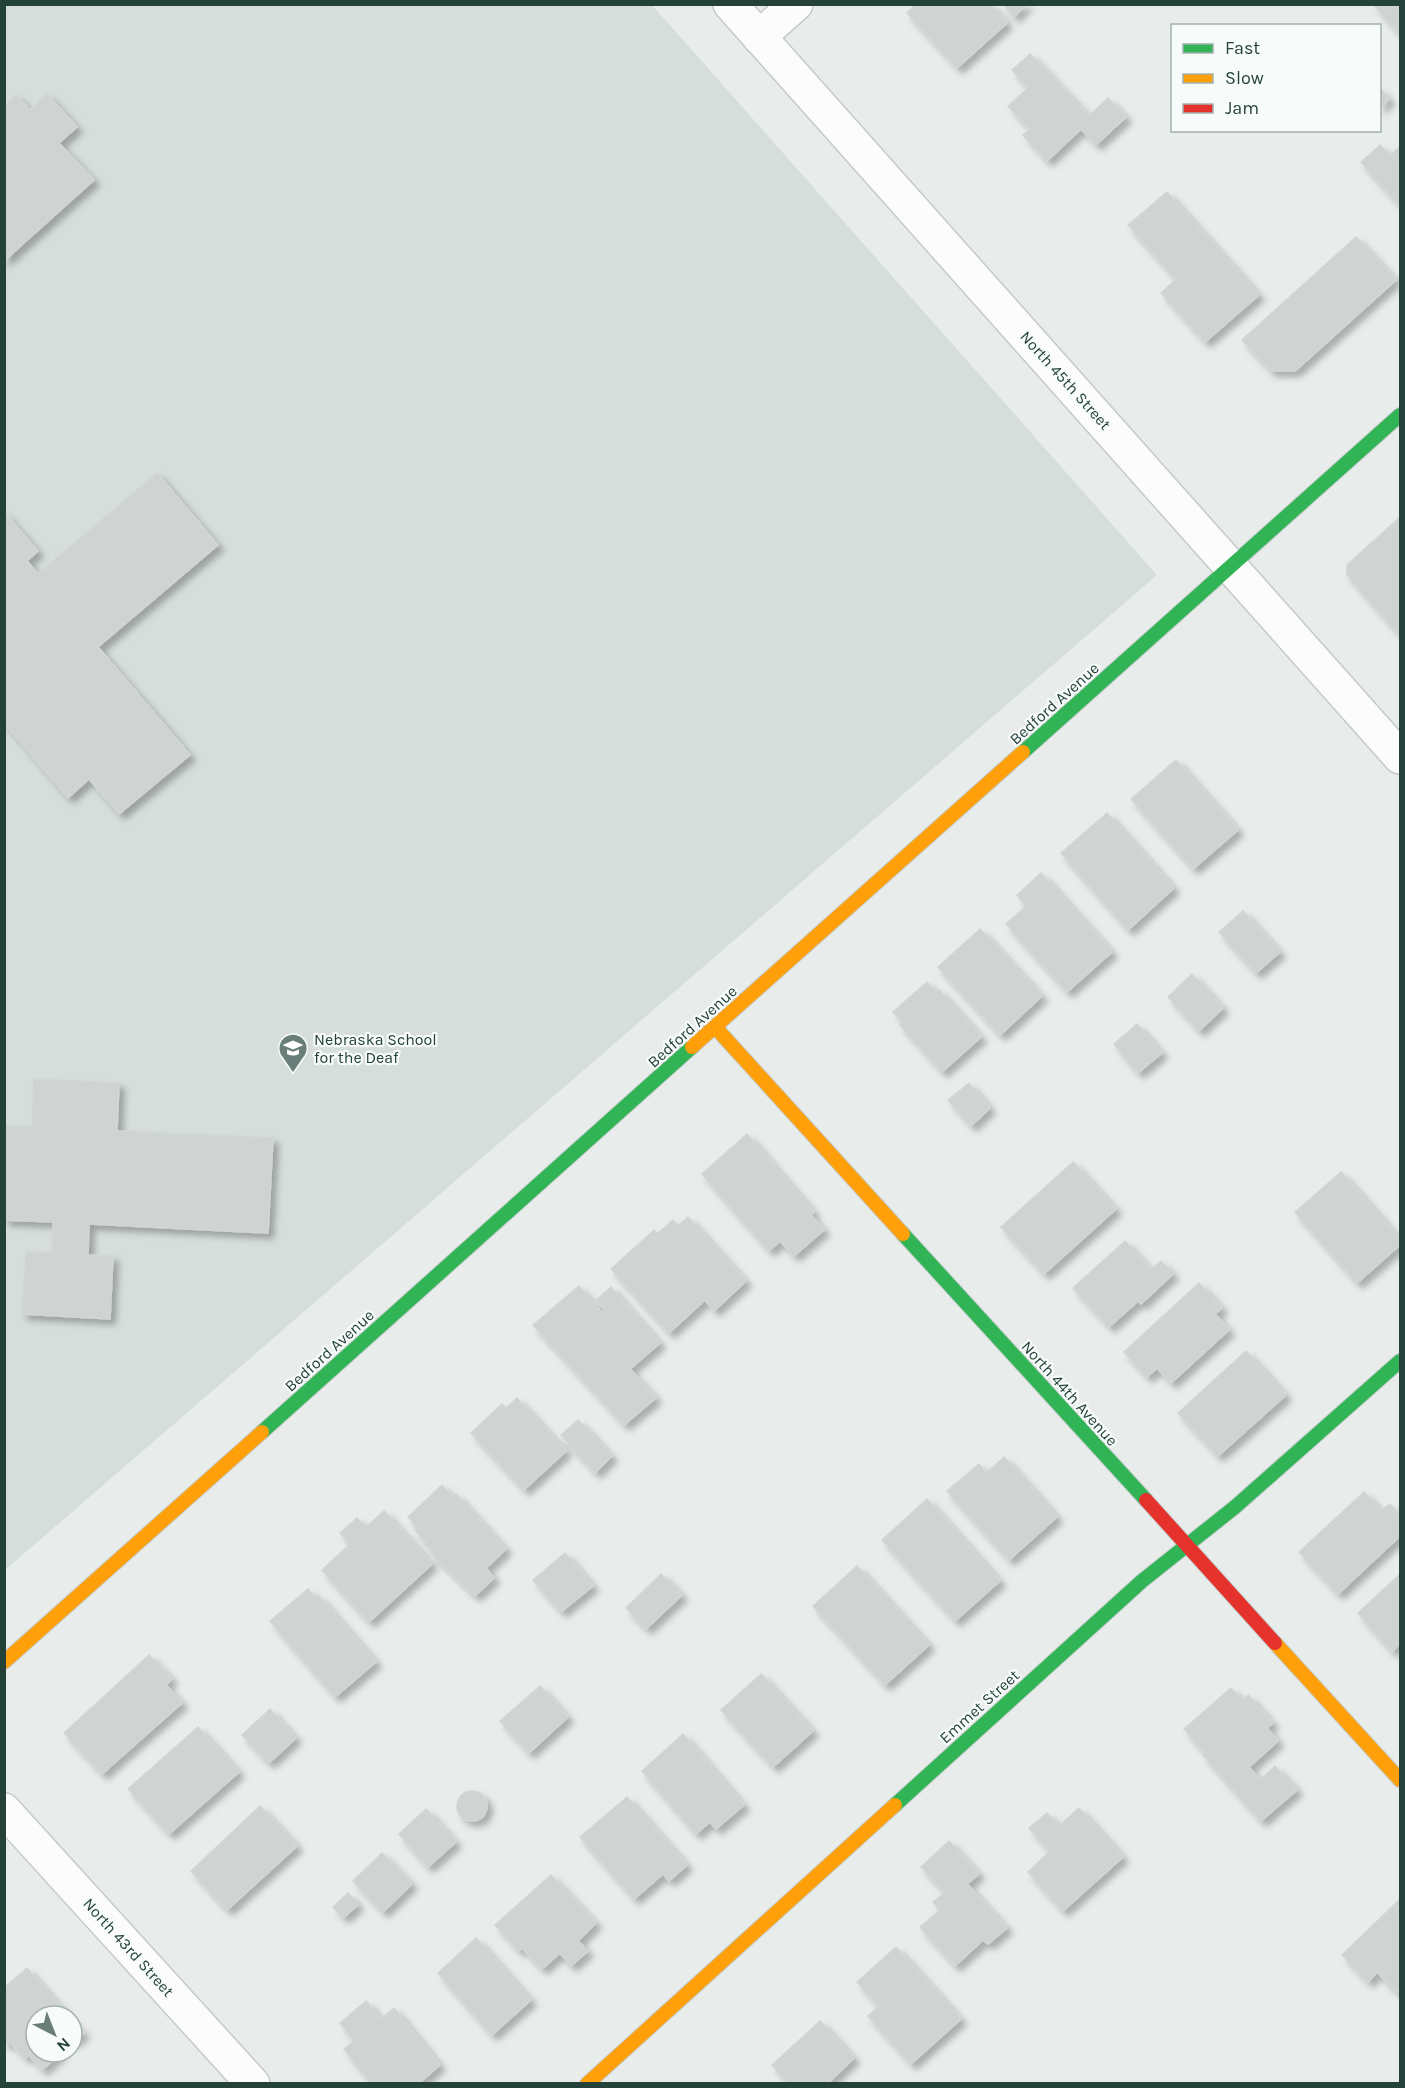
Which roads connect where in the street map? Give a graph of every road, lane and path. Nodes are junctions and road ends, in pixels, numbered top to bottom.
1 (730, 4) edge
2 (796, 4) edge
3 (759, 37) junction
4 (1401, 415) edge
5 (1233, 566) junction
6 (1401, 757) edge
7 (715, 1027) junction
8 (1401, 1361) edge
9 (1187, 1546) junction
10 (4, 1662) edge
11 (1401, 1780) edge
12 (4, 1810) edge
13 (253, 2084) edge
14 (587, 2084) edge

1 - 3 street, North 45th Street
2 - 3 street
3 - 5 street, North 45th Street
4 - 5 street, Bedford Avenue
5 - 6 street, North 45th Street
5 - 7 street, Bedford Avenue
7 - 9 street, North 44th Avenue
7 - 10 street, Bedford Avenue
8 - 9 street, Emmet Street
9 - 11 street, North 44th Avenue
9 - 14 street, Emmet Street
12 - 13 street, North 43rd Street

